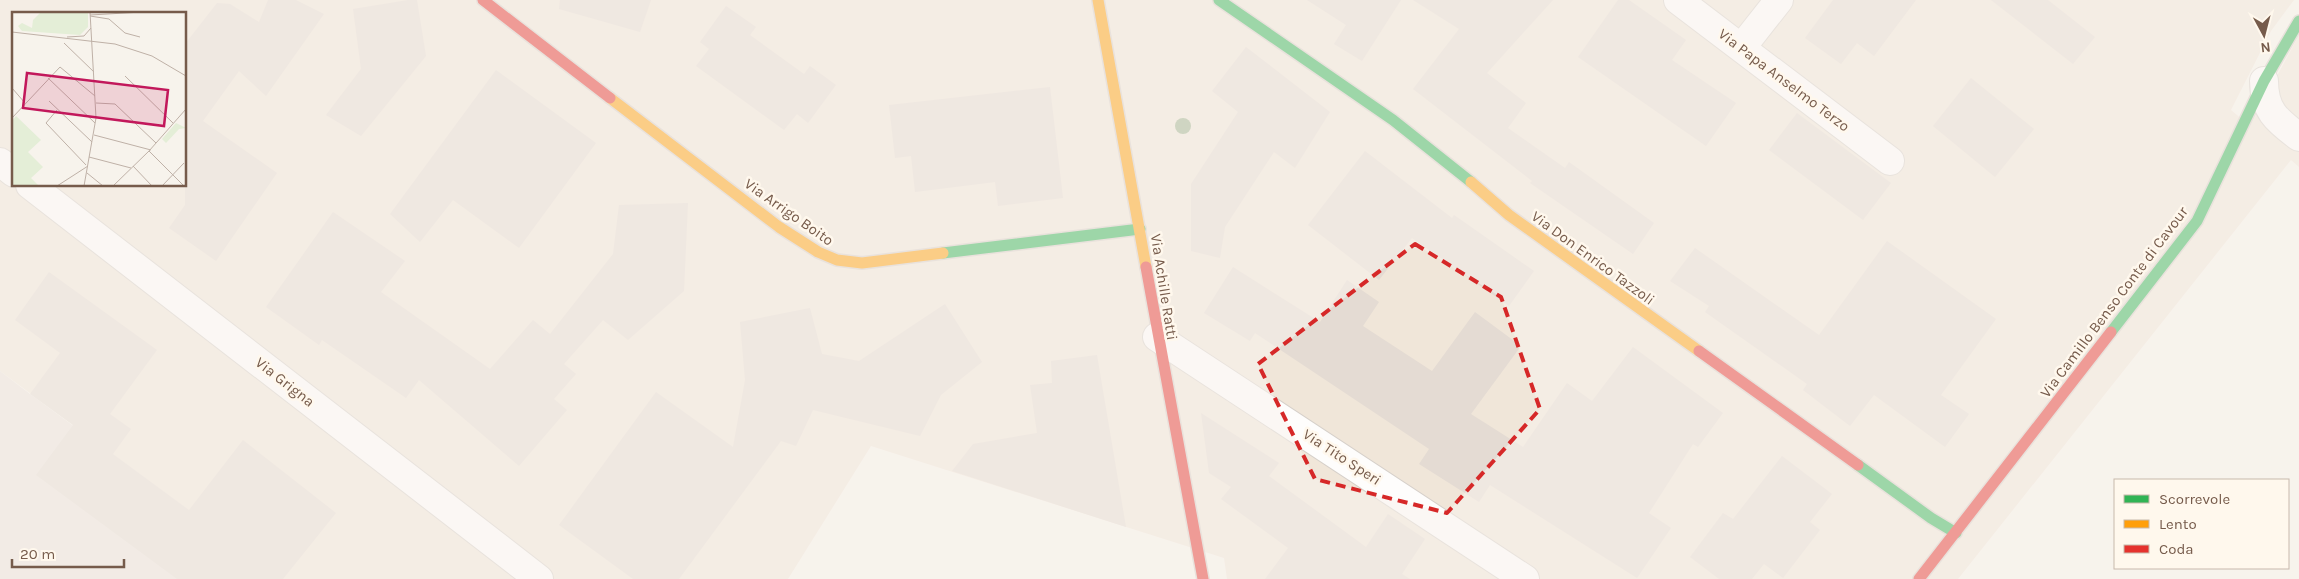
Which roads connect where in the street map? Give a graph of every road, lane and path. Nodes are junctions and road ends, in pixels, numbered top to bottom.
1 (483, 0) edge
2 (1098, 0) edge
3 (1219, 0) edge
4 (1678, 0) edge
5 (1779, 0) edge
6 (2299, 21) edge
7 (1742, 47) junction
8 (2264, 81) junction
9 (2299, 137) edge
10 (1890, 161) dead end
11 (0, 162) edge
12 (12, 171) edge
13 (31, 186) edge
14 (1140, 229) junction
15 (1157, 337) junction
16 (1956, 533) junction
17 (539, 579) edge
18 (1203, 579) edge
19 (1526, 579) edge
20 (1919, 579) edge

1 - 14 street, Via Arrigo Boito
2 - 14 street, Via Achille Ratti
3 - 16 street, Via Don Enrico Tazzoli
4 - 7 street, Via Papa Anselmo Terzo
5 - 7 street
6 - 8 street, Via Camillo Benso Conte di Cavour
7 - 10 street, Via Papa Anselmo Terzo
8 - 9 street
8 - 16 street, Via Camillo Benso Conte di Cavour
11 - 12 street
13 - 17 street, Via Grigna
14 - 15 street, Via Achille Ratti
15 - 18 street, Via Achille Ratti
15 - 19 street, Via Tito Speri
16 - 20 street, Via Camillo Benso Conte di Cavour

